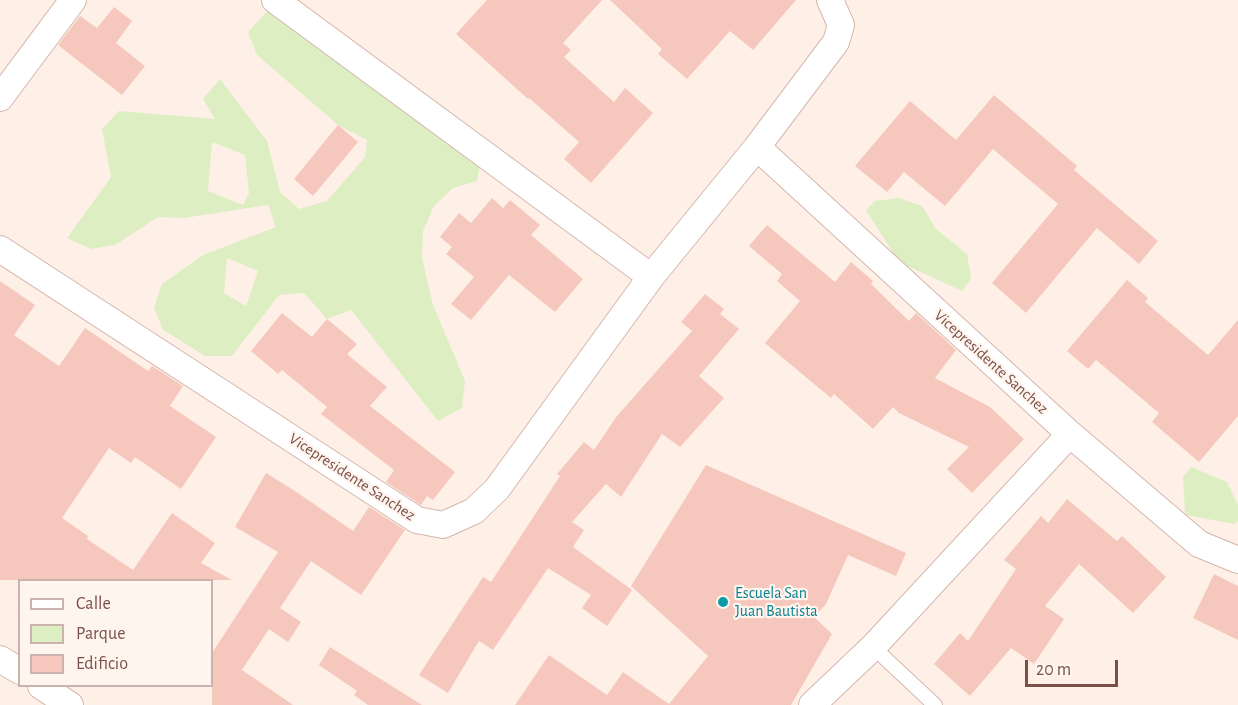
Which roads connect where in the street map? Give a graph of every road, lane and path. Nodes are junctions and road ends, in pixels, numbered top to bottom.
1 (73, 0) edge
2 (275, 0) edge
3 (830, 0) edge
4 (0, 98) edge
5 (757, 147) junction
6 (0, 249) edge
7 (651, 278) junction
8 (1070, 434) junction
9 (1238, 560) edge
10 (873, 647) junction
11 (0, 659) edge
12 (18, 670) edge
13 (43, 687) edge
14 (70, 705) edge
15 (813, 705) edge
16 (935, 705) edge

1 - 4 street
2 - 7 street
3 - 5 street, Vicepresidente Sanchez
5 - 7 street, Vicepresidente Sanchez
5 - 8 street, Vicepresidente Sanchez
6 - 7 street, Vicepresidente Sanchez
8 - 9 street, Vicepresidente Sanchez
8 - 10 street
10 - 15 street
10 - 16 lane
11 - 12 street
13 - 14 street

